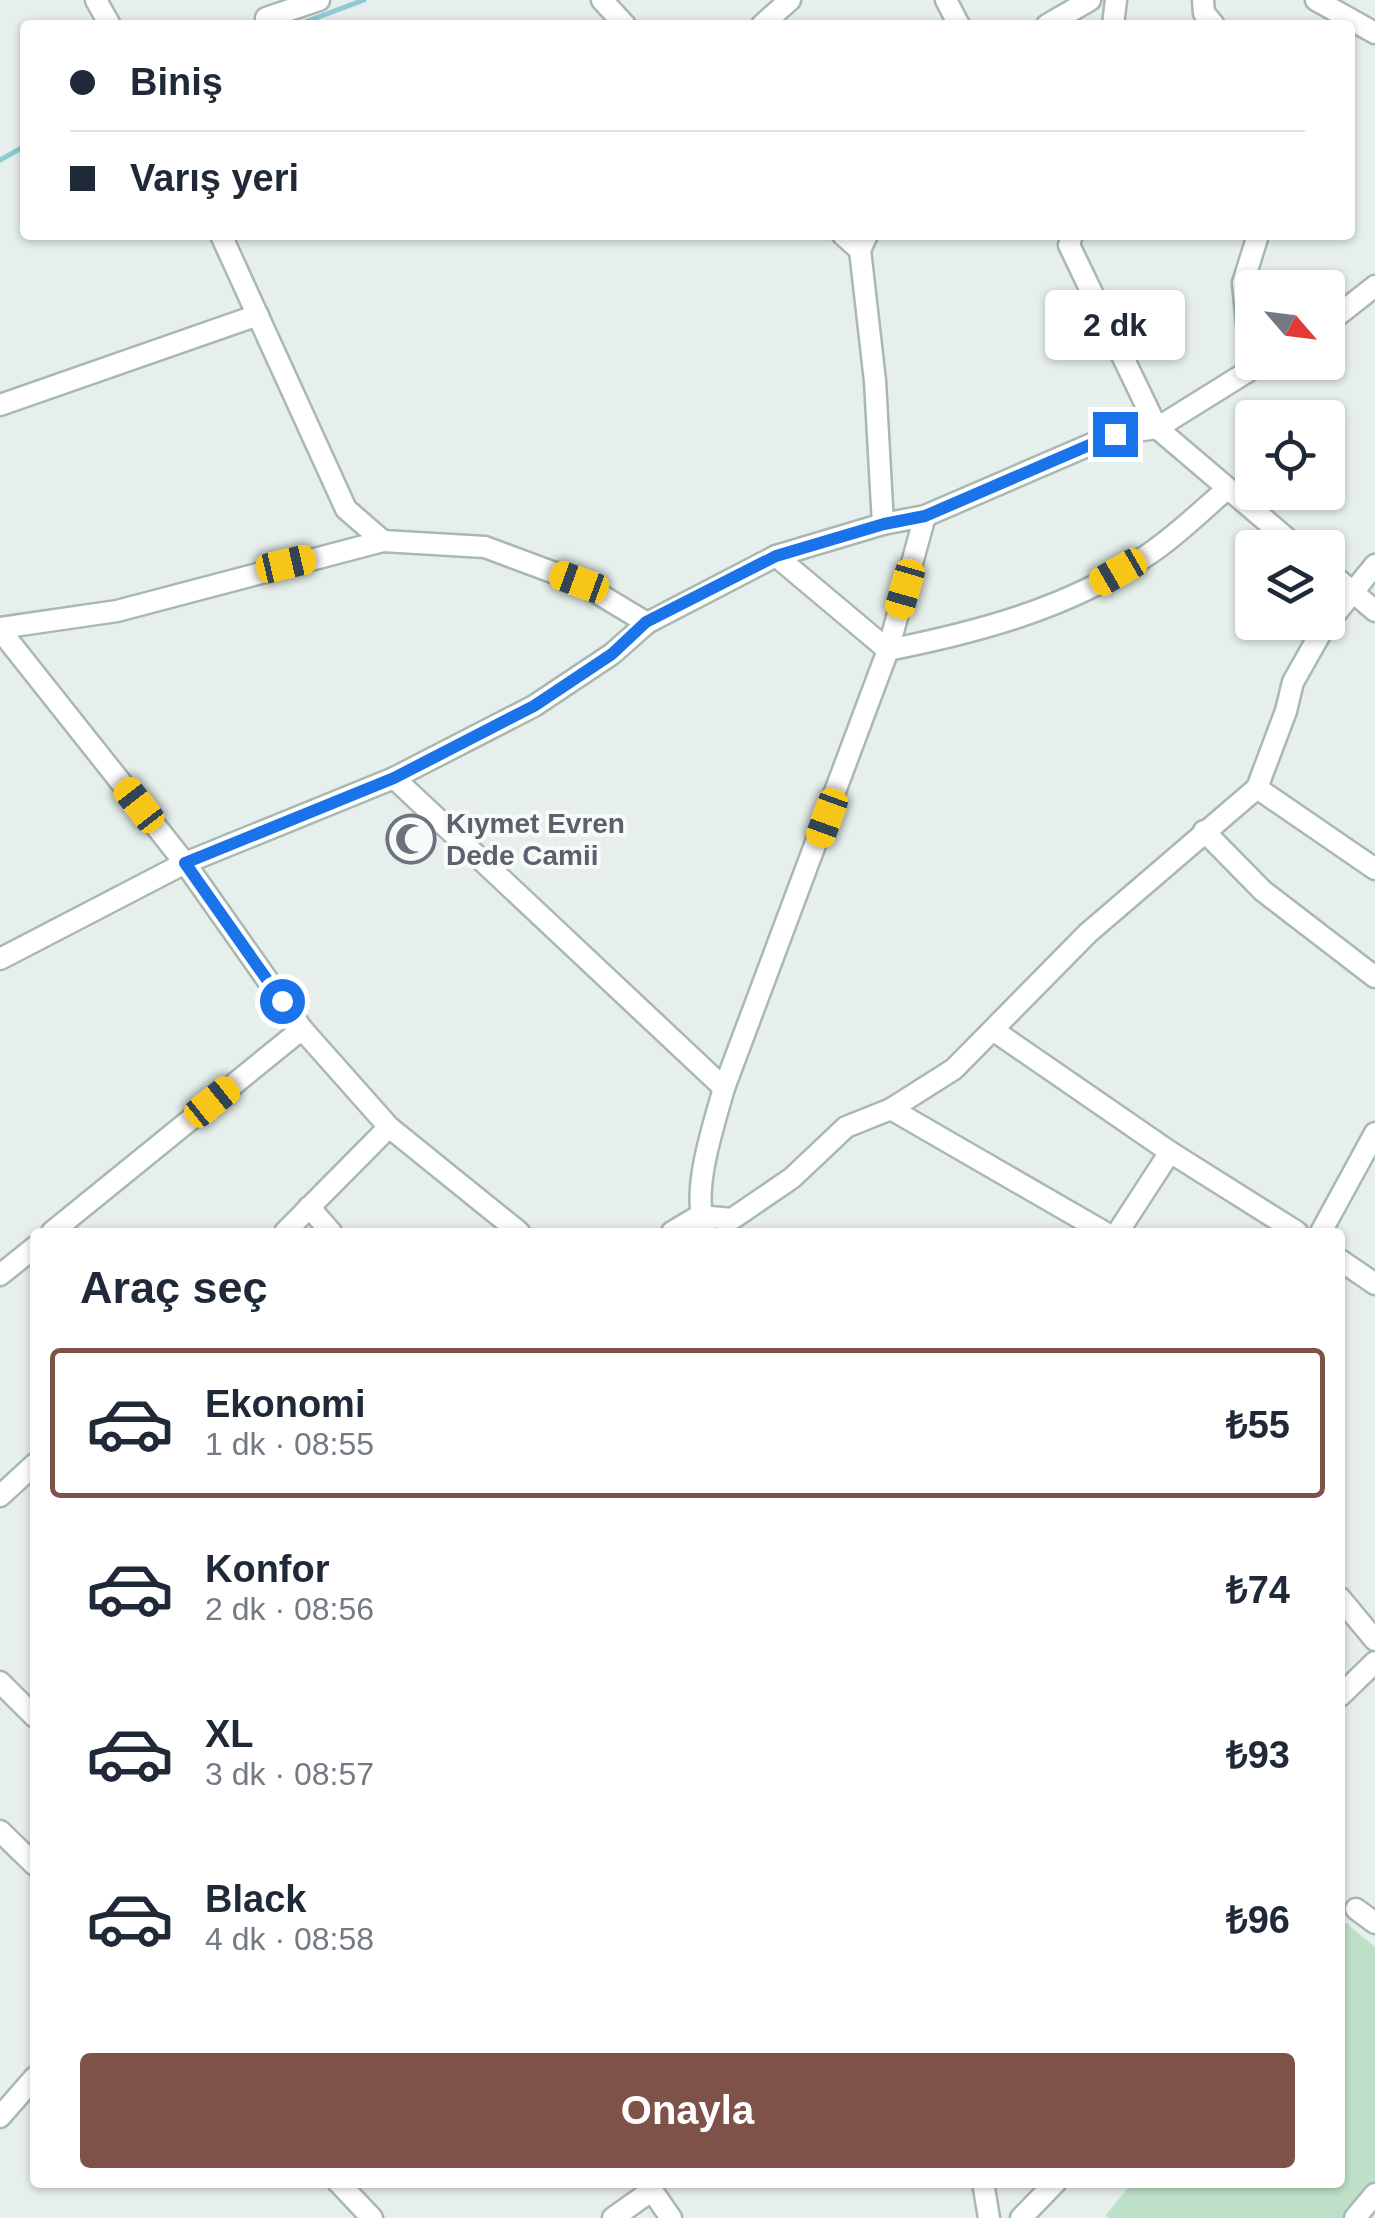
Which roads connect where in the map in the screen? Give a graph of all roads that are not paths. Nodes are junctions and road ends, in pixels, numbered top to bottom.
1 (319, 0) edge
2 (602, 0) edge
3 (790, 0) edge
4 (1090, 0) edge
5 (1101, 0) edge
6 (1116, 0) edge
7 (1316, 0) edge
8 (266, 18) dead end
9 (620, 20) edge
10 (768, 20) edge
11 (1056, 20) edge
12 (1352, 20) edge
13 (223, 240) edge
14 (1070, 240) edge
15 (1256, 240) edge
16 (863, 242) edge
17 (1247, 270) edge
18 (1375, 286) edge
19 (1345, 310) edge
20 (258, 316) junction
21 (1235, 379) edge
22 (0, 405) edge
23 (1158, 428) junction
24 (1227, 489) junction
25 (925, 516) junction
26 (884, 524) junction
27 (1276, 530) edge
28 (383, 541) junction
29 (776, 556) junction
30 (1375, 565) edge
31 (1345, 586) edge
32 (1354, 593) junction
33 (1375, 612) edge
34 (646, 622) junction
35 (0, 629) edge
36 (888, 650) junction
37 (394, 778) junction
38 (1257, 788) junction
39 (1204, 831) junction
40 (185, 863) junction
41 (1375, 870) edge
42 (0, 958) edge
43 (1375, 978) edge
44 (302, 1029) junction
45 (993, 1030) junction
46 (724, 1088) junction
47 (892, 1109) junction
48 (389, 1127) junction
49 (1375, 1134) edge
50 (1170, 1152) junction
51 (308, 1207) junction
52 (702, 1224) edge
53 (57, 1228) edge
54 (289, 1228) edge
55 (328, 1228) edge
56 (514, 1228) edge
57 (1097, 1228) edge
58 (1121, 1228) edge
59 (1291, 1228) edge
60 (1323, 1228) edge
61 (30, 1250) edge
62 (1345, 1263) edge
63 (0, 1276) edge
64 (1375, 1284) edge
65 (30, 1469) edge
66 (0, 1496) edge
67 (1345, 1604) edge
68 (1375, 1640) edge
69 (1375, 1662) edge
70 (0, 1682) edge
71 (1345, 1691) edge
72 (30, 1713) edge
73 (0, 1831) edge
74 (30, 1860) edge
75 (1356, 1909) dead end
76 (1375, 1923) edge
77 (30, 2083) edge
78 (0, 2117) edge
79 (344, 2188) edge
80 (647, 2188) edge
81 (650, 2188) edge
82 (984, 2188) edge
83 (1050, 2188) edge
84 (1375, 2194) edge
85 (372, 2218) edge
86 (614, 2218) edge
87 (671, 2218) edge
88 (989, 2218) edge
89 (1021, 2218) edge
90 (1355, 2218) edge

1 - 8 street
2 - 9 street
3 - 10 street
4 - 11 street
5 - 6 street
7 - 12 street
13 - 20 street
14 - 23 street
15 - 17 street
16 - 26 street
18 - 19 street
20 - 22 street
20 - 28 street
21 - 23 street
23 - 24 street
23 - 25 street
24 - 27 street
24 - 36 street
25 - 26 street
25 - 36 street
26 - 29 street
28 - 34 street
28 - 35 street
29 - 34 street
29 - 36 street
30 - 32 street
31 - 32 street
32 - 33 street
32 - 38 street
34 - 37 street
35 - 40 street
36 - 46 street
37 - 40 street
37 - 46 street
38 - 39 street
38 - 41 street
39 - 43 street
39 - 45 street
40 - 42 street
40 - 44 street
44 - 48 street
44 - 53 street
45 - 47 street
45 - 50 street
46 - 52 street
47 - 52 street
47 - 57 street
48 - 51 street
48 - 56 street
49 - 60 street
50 - 58 street
50 - 59 street
51 - 54 street
51 - 55 street
61 - 63 street
62 - 64 street
65 - 66 street
67 - 68 street
69 - 71 street
70 - 72 street
73 - 74 street
75 - 76 street
77 - 78 street
79 - 85 street
80 - 86 street
81 - 87 street
82 - 88 street
83 - 89 street
84 - 90 street

